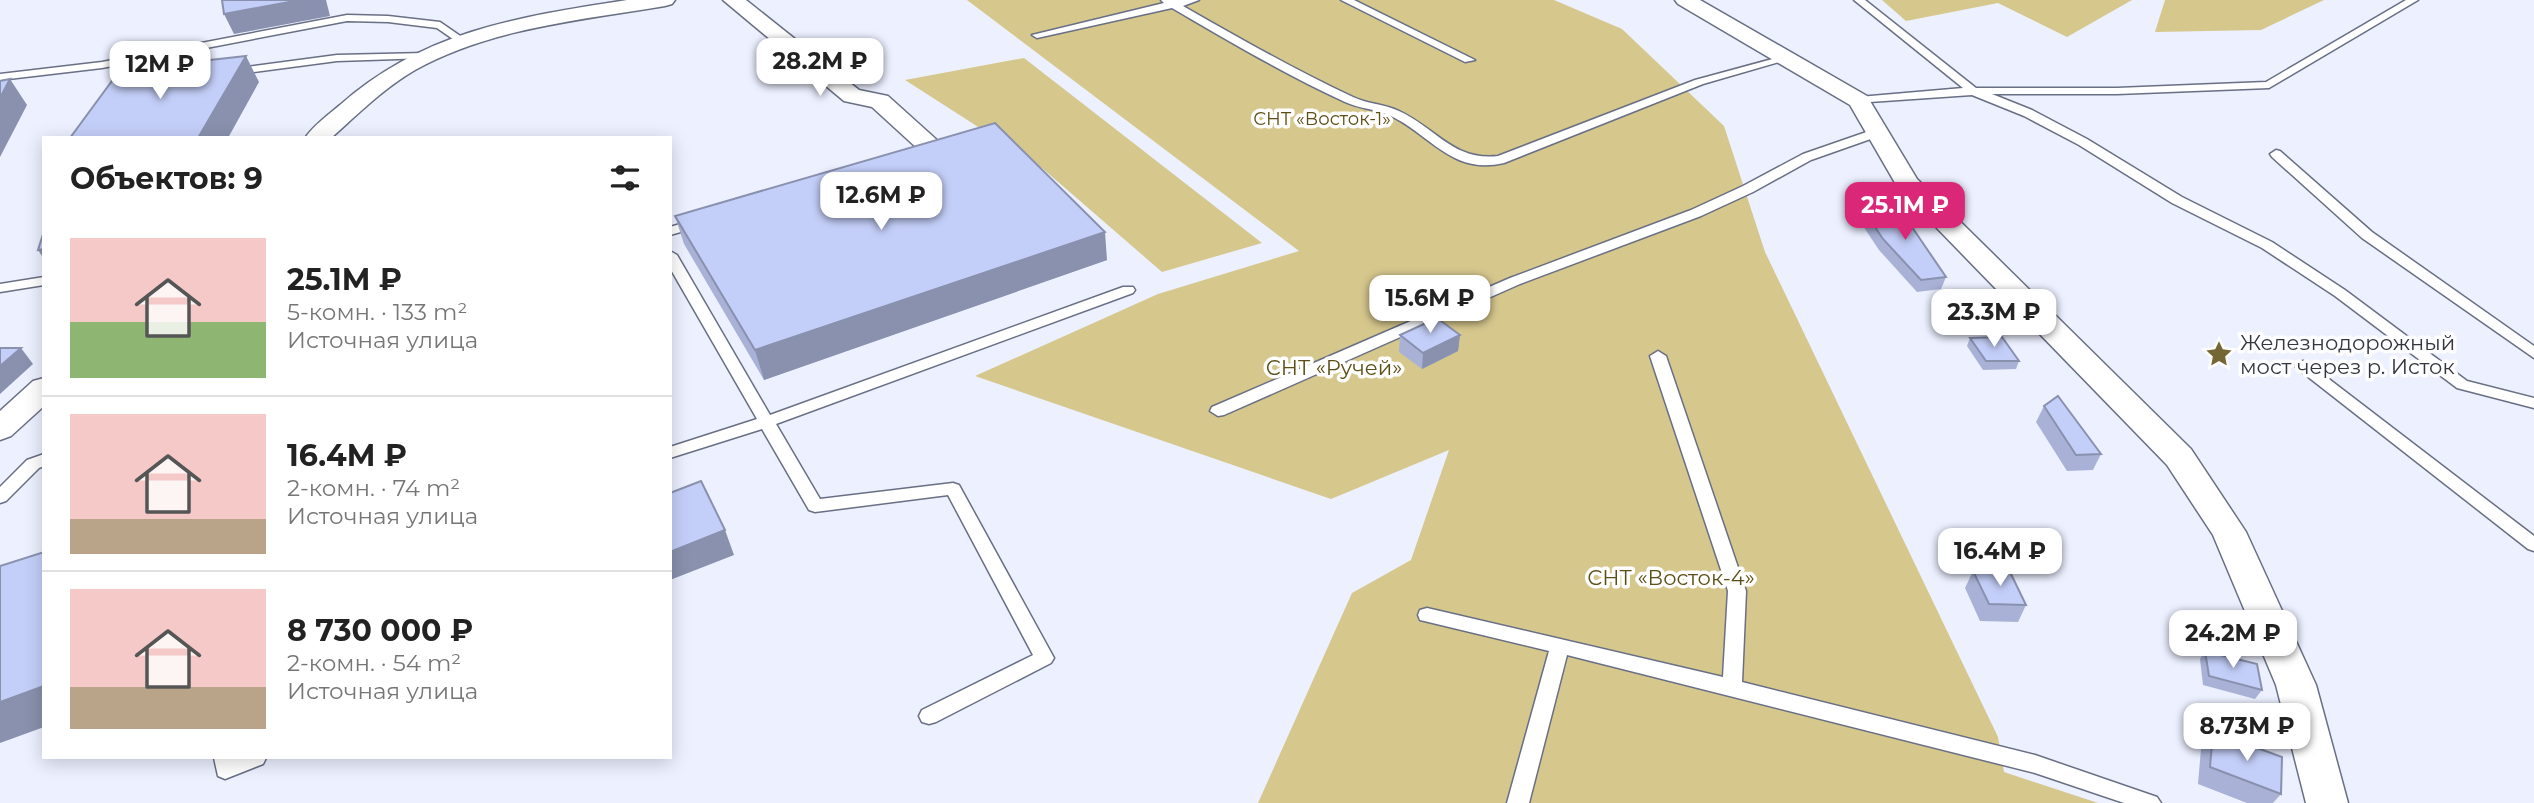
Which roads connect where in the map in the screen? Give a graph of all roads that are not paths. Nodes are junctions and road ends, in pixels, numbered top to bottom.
1 (666, 0) edge
2 (733, 0) edge
3 (1194, 0) edge
4 (1346, 0) edge
5 (1685, 0) edge
6 (1858, 0) edge
7 (2413, 0) edge
8 (1170, 2) edge
9 (1037, 35) dead end
10 (464, 42) junction
11 (425, 56) junction
12 (1787, 58) junction
13 (1469, 60) dead end
14 (214, 75) edge
15 (0, 78) edge
16 (1973, 91) junction
17 (1859, 101) junction
18 (1878, 132) junction
19 (319, 136) edge
20 (2276, 154) dead end
21 (932, 157) edge
22 (710, 219) edge
23 (672, 230) edge
24 (672, 258) edge
25 (42, 281) edge
26 (0, 288) edge
27 (1128, 290) dead end
28 (2534, 353) edge
29 (1658, 356) dead end
30 (2303, 366) dead end
31 (42, 390) edge
32 (2534, 402) edge
33 (1218, 411) dead end
34 (766, 422) junction
35 (0, 429) edge
36 (672, 452) edge
37 (42, 461) edge
38 (0, 497) edge
39 (2534, 545) edge
40 (1427, 615) dead end
41 (1560, 646) junction
42 (1732, 687) junction
43 (929, 716) dead end
44 (224, 759) edge
45 (253, 759) edge
46 (2137, 801) edge
47 (1518, 803) edge
48 (2327, 803) edge

1 - 10 street
2 - 21 street
3 - 8 lane
4 - 13 lane
5 - 12 street
6 - 16 lane
7 - 16 lane
8 - 9 lane
8 - 12 lane
10 - 11 street
10 - 15 lane
11 - 14 lane
11 - 19 street
12 - 17 street
16 - 17 lane
16 - 32 lane
17 - 18 street
18 - 33 lane
18 - 48 street
20 - 28 lane
22 - 23 lane
24 - 34 lane
25 - 26 lane
27 - 34 lane
29 - 42 lane
30 - 39 lane
31 - 35 street
34 - 36 lane
34 - 43 lane
37 - 38 lane
40 - 41 lane
41 - 42 lane
41 - 47 lane
42 - 46 lane
44 - 45 lane

